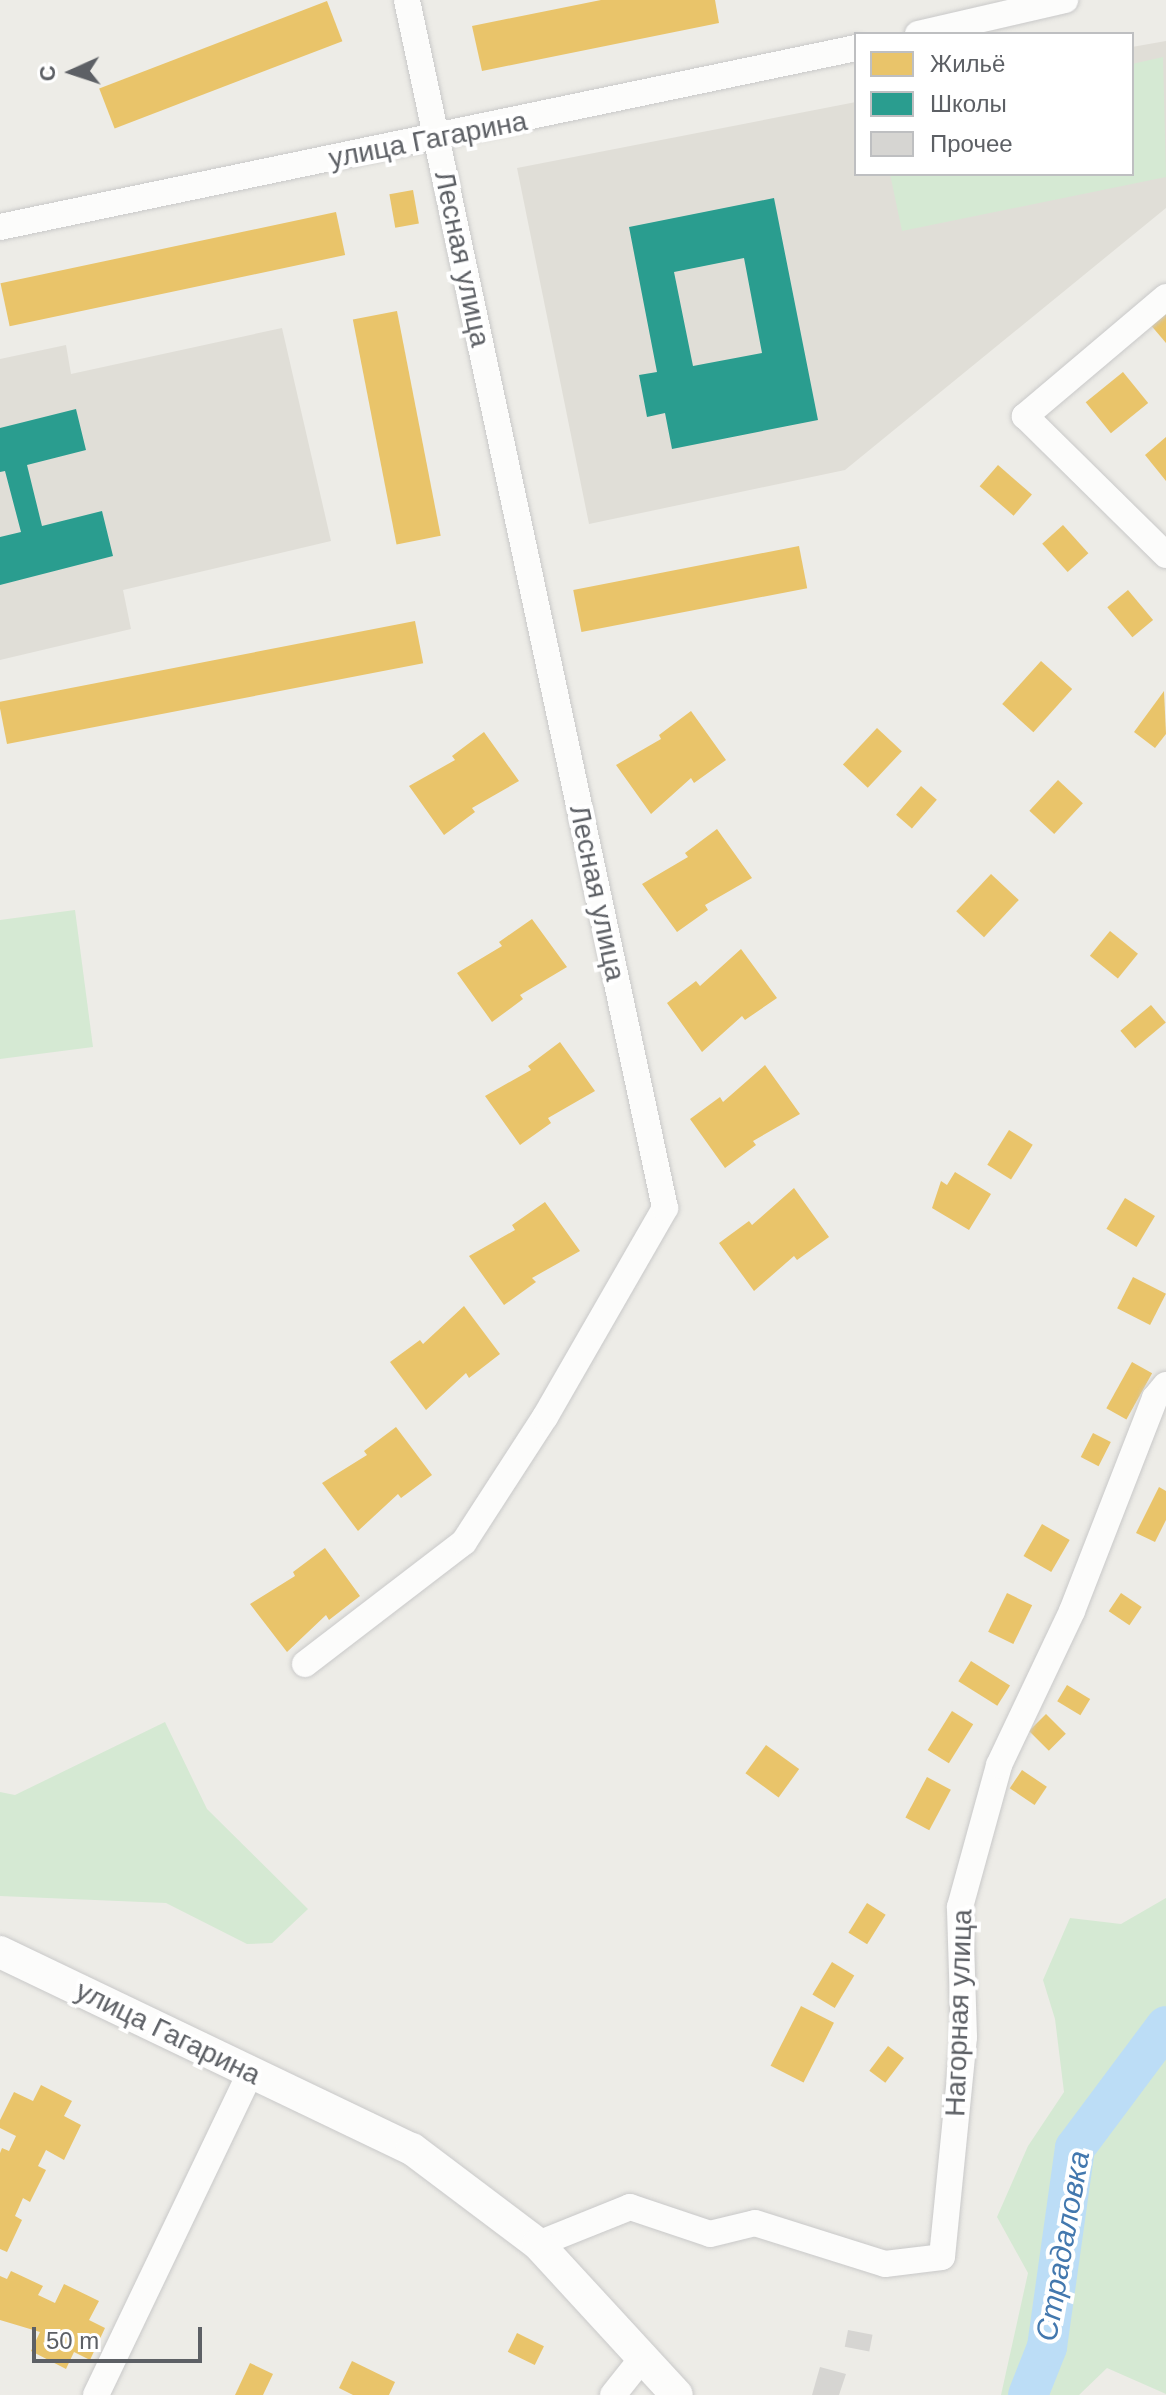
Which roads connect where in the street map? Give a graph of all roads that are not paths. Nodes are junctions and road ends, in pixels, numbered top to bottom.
1 (407, 0) edge
2 (1065, 0) edge
3 (927, 32) edge
4 (854, 48) edge
5 (437, 138) junction
6 (0, 227) edge
7 (1166, 297) edge
8 (1166, 555) edge
9 (1166, 1385) edge
10 (305, 1664) dead end
11 (0, 1952) edge
12 (251, 2072) junction
13 (538, 2244) junction
14 (644, 2356) junction
15 (96, 2395) edge
16 (613, 2395) edge
17 (677, 2395) edge

1 - 5 street, Лесная улица
2 - 3 street
4 - 5 street, улица Гагарина
5 - 6 street, улица Гагарина
5 - 10 street, Лесная улица
7 - 8 street
9 - 13 street, Нагорная улица
11 - 12 street, улица Гагарина
12 - 13 street, улица Гагарина
12 - 15 street
13 - 14 street, улица Гагарина
14 - 16 street
14 - 17 street, улица Гагарина

